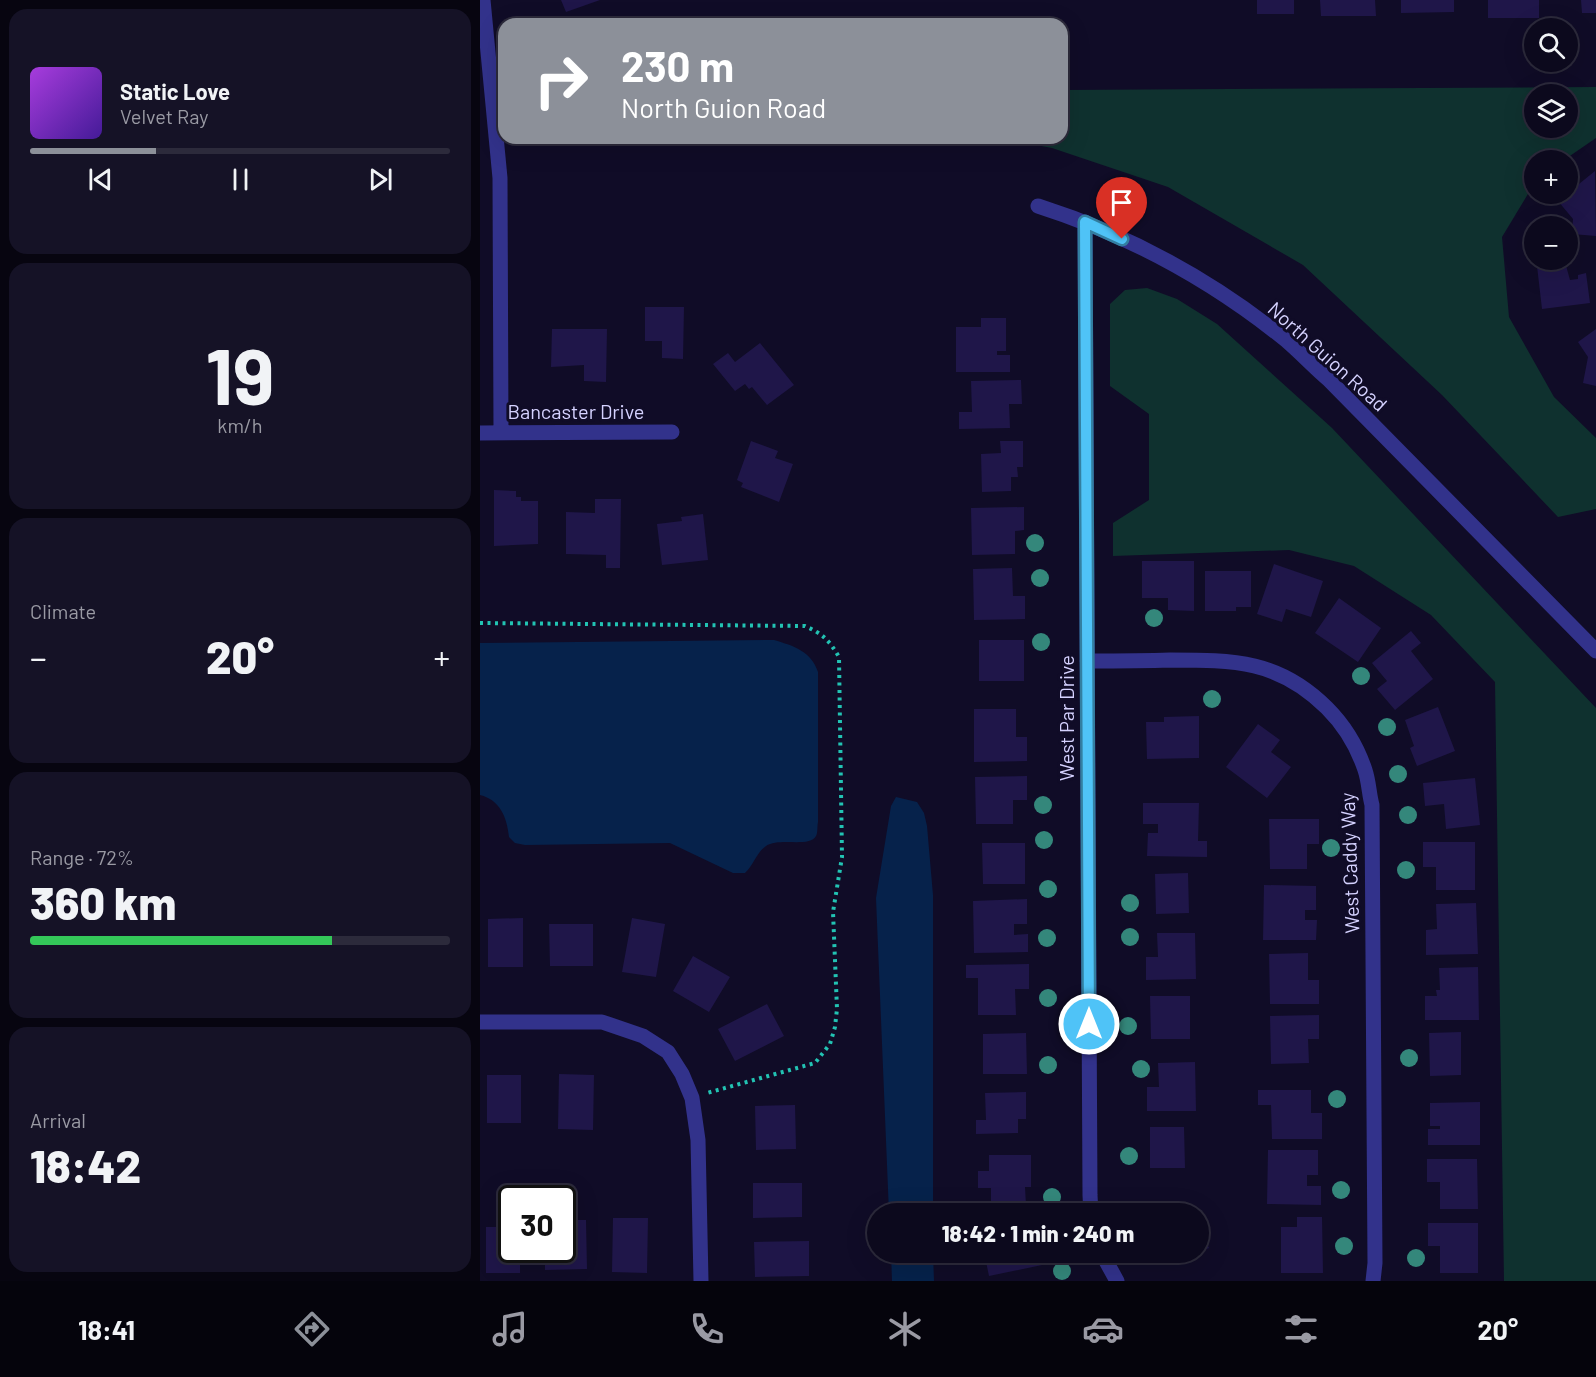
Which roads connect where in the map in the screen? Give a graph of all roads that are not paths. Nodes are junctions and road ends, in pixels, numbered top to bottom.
1 (483, 0) edge
2 (1038, 206) dead end
3 (1085, 222) junction
4 (501, 432) junction
5 (672, 432) dead end
6 (480, 433) edge
7 (1596, 651) edge
8 (1087, 661) junction
9 (480, 1022) edge
10 (1091, 1203) edge
11 (1107, 1263) edge
12 (701, 1281) edge
13 (1117, 1281) edge
14 (1373, 1281) edge

1 - 4 street
2 - 3 street, North Guion Road
3 - 7 street, North Guion Road
3 - 8 street, West Par Drive
4 - 5 street, Bancaster Drive
4 - 6 street, Bancaster Drive
8 - 10 street, West Par Drive
8 - 14 street, West Caddy Way
9 - 12 street
11 - 13 street

